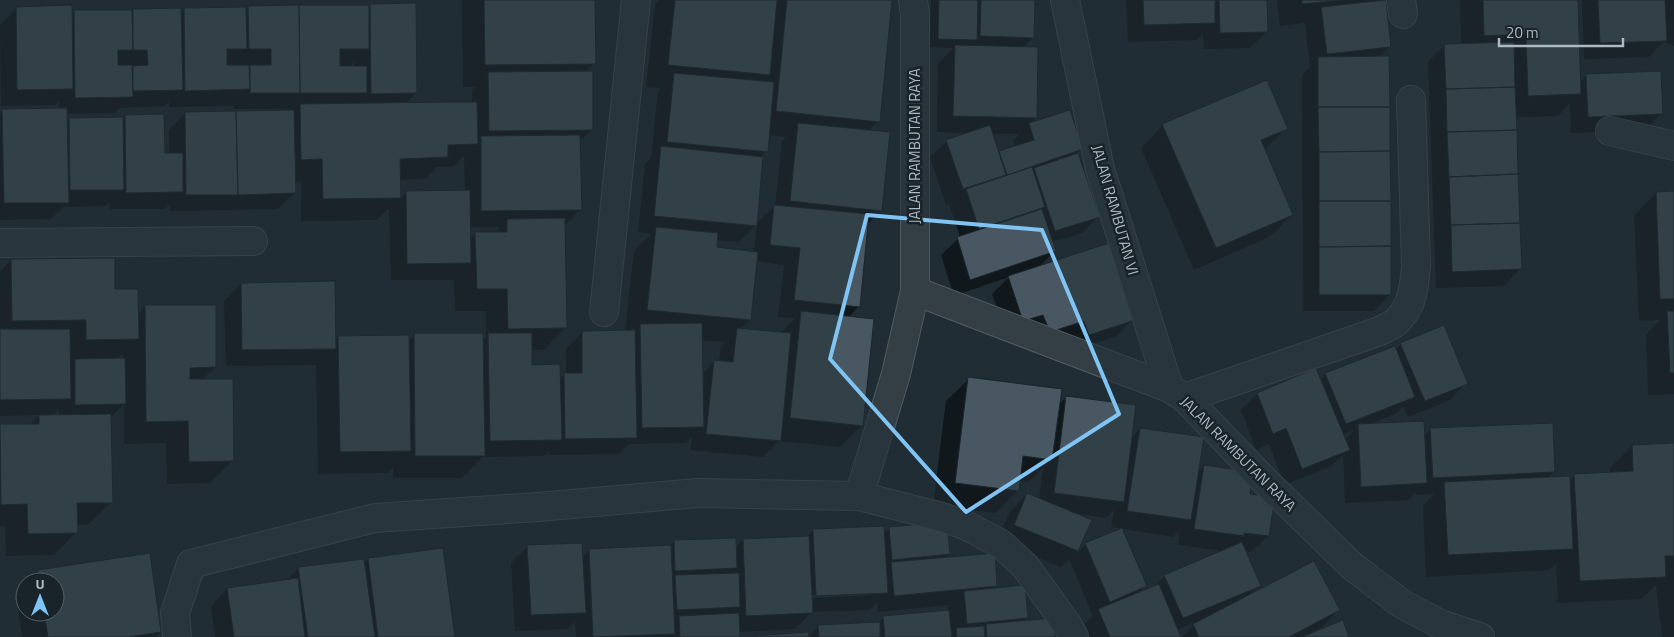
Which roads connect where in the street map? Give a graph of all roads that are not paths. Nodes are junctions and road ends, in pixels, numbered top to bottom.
1 (636, 0) edge
2 (913, 0) edge
3 (1065, 0) edge
4 (1411, 100) dead end
5 (1610, 131) dead end
6 (1674, 146) edge
7 (253, 241) dead end
8 (0, 243) edge
9 (915, 292) junction
10 (604, 312) dead end
11 (1177, 393) junction
12 (859, 496) junction
13 (177, 637) edge
14 (1074, 637) edge
15 (1480, 637) edge

1 - 10 street
2 - 9 street, JALAN RAMBUTAN RAYA
3 - 11 street, JALAN RAMBUTAN VI
4 - 11 street
5 - 6 street
7 - 8 street
9 - 11 street, JALAN RAMBUTAN RAYA
9 - 12 street, JALAN RAMBUTAN RAYA
11 - 15 street, JALAN RAMBUTAN RAYA
12 - 13 street
12 - 14 street

